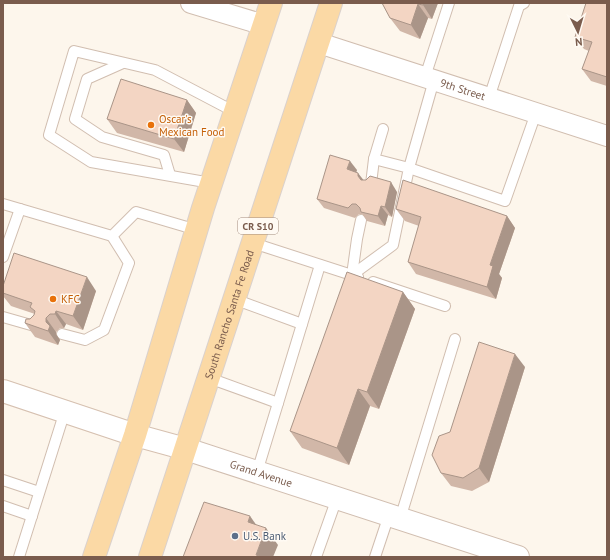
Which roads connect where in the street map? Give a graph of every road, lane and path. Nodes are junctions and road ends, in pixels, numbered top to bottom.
1 (191, 3) edge
2 (271, 3) edge
3 (331, 3) edge
4 (450, 3) edge
5 (524, 3) edge
6 (264, 25) junction
7 (319, 43) junction
8 (123, 63) junction
9 (430, 79) junction
10 (489, 98) junction
11 (235, 112) junction
12 (536, 113) junction
13 (383, 129) dead end
14 (607, 136) edge
15 (374, 159) junction
16 (409, 168) junction
17 (170, 175) junction
18 (212, 182) junction
19 (371, 184) edge
20 (3, 204) edge
21 (20, 209) junction
22 (361, 220) edge
23 (196, 230) junction
24 (112, 236) junction
25 (252, 243) junction
26 (3, 258) edge
27 (320, 265) junction
28 (352, 275) junction
29 (234, 300) junction
30 (445, 306) dead end
31 (3, 317) edge
32 (302, 324) junction
33 (38, 327) edge
34 (62, 334) dead end
35 (455, 339) dead end
36 (209, 378) junction
37 (3, 391) edge
38 (278, 403) junction
39 (64, 411) junction
40 (136, 435) junction
41 (186, 449) junction
42 (257, 472) junction
43 (3, 480) edge
44 (40, 492) junction
45 (337, 498) junction
46 (3, 506) edge
47 (32, 516) junction
48 (395, 517) junction
49 (19, 557) edge
50 (94, 557) edge
51 (150, 557) edge
52 (316, 557) edge
53 (375, 557) edge
54 (518, 557) edge

1 - 6 street
2 - 6 main road
3 - 7 main road, South Rancho Santa Fe Road / CR S10
4 - 9 lane
5 - 10 lane
6 - 11 main road
7 - 9 street, 9th Street
7 - 25 main road, South Rancho Santa Fe Road / CR S10
8 - 11 lane
8 - 17 lane
8 - 17 lane
9 - 10 street, 9th Street
9 - 16 lane
10 - 12 street, 9th Street
11 - 18 main road
12 - 14 street, 9th Street
12 - 16 lane
13 - 15 lane
15 - 16 lane
15 - 19 lane
16 - 28 lane
17 - 18 lane
18 - 23 main road
20 - 21 lane
21 - 24 lane
21 - 26 lane
22 - 28 lane
23 - 24 lane
23 - 40 main road
24 - 34 lane
25 - 27 lane
25 - 29 main road, South Rancho Santa Fe Road / CR S10
27 - 28 lane
27 - 32 lane
28 - 30 lane
29 - 32 lane
29 - 36 main road, South Rancho Santa Fe Road / CR S10
31 - 33 lane
32 - 38 lane
35 - 48 lane
36 - 38 lane
36 - 41 main road, South Rancho Santa Fe Road / CR S10
37 - 39 street, Grand Avenue
38 - 42 lane
39 - 40 street, Grand Avenue
39 - 44 lane
40 - 41 street, Grand Avenue
40 - 50 main road
41 - 42 street, Grand Avenue
41 - 51 main road, South Rancho Santa Fe Road / CR S10
42 - 45 street, Grand Avenue
43 - 44 lane
44 - 47 lane
45 - 48 street, Grand Avenue
45 - 52 lane
46 - 47 lane
47 - 49 lane
48 - 53 lane
48 - 54 street, Grand Avenue

